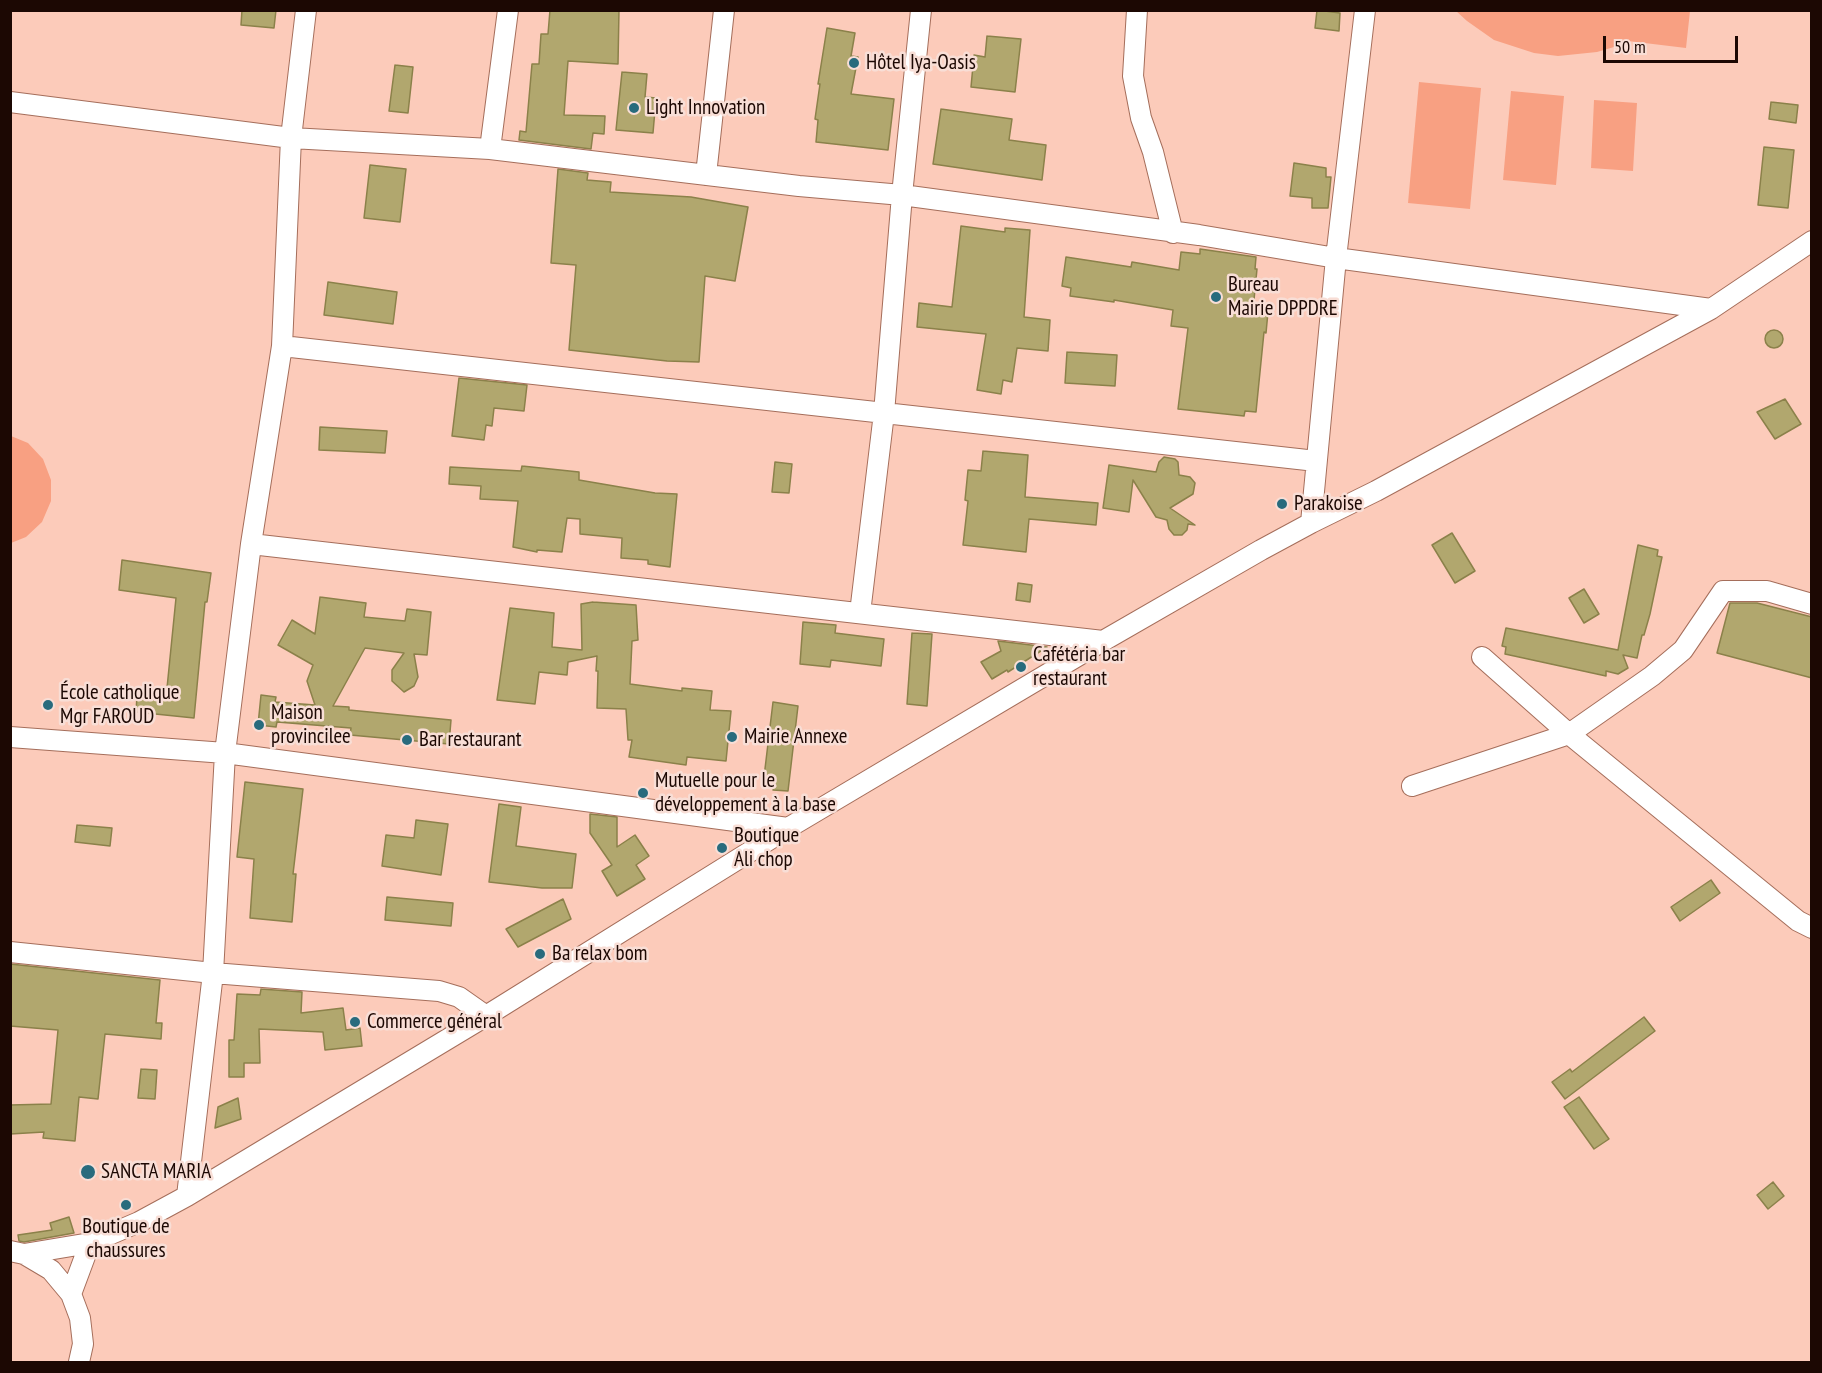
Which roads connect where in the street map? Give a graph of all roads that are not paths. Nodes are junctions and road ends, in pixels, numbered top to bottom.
1 (306, 10) edge
2 (508, 10) edge
3 (724, 10) edge
4 (921, 10) edge
5 (1137, 10) edge
6 (1365, 10) edge
7 (10, 102) edge
8 (291, 138) junction
9 (490, 148) junction
10 (706, 175) junction
11 (902, 195) junction
12 (1173, 233) junction
13 (1812, 242) edge
14 (1336, 258) junction
15 (1711, 309) junction
16 (282, 346) junction
17 (884, 413) junction
18 (1317, 461) junction
19 (1311, 523) junction
20 (251, 544) junction
21 (1812, 604) edge
22 (860, 613) junction
23 (1103, 641) junction
24 (1482, 657) dead end
25 (1569, 734) junction
26 (10, 737) edge
27 (225, 753) junction
28 (1412, 786) dead end
29 (788, 828) junction
30 (1812, 928) edge
31 (10, 952) edge
32 (213, 973) junction
33 (486, 1016) junction
34 (187, 1196) junction
35 (90, 1243) junction
36 (17, 1252) edge
37 (71, 1294) junction
38 (80, 1362) edge

1 - 8 street
2 - 9 street
3 - 10 street
4 - 11 street
5 - 12 street
6 - 14 street
7 - 8 street
8 - 9 street
8 - 16 street
9 - 10 street
10 - 11 street
11 - 12 street
11 - 17 street
12 - 14 street
13 - 15 street
14 - 15 street
14 - 18 street
15 - 19 street
16 - 17 street
16 - 20 street
17 - 18 street
17 - 22 street
18 - 19 street
19 - 23 street
20 - 22 street
20 - 27 street
21 - 25 street
22 - 23 street
23 - 29 street
24 - 25 street
25 - 28 street
25 - 30 street
26 - 27 street
27 - 29 street
27 - 32 street
29 - 33 street
31 - 32 street
32 - 33 street
32 - 34 street
33 - 34 street
34 - 35 street
35 - 36 street
35 - 37 street
36 - 37 street
37 - 38 street

